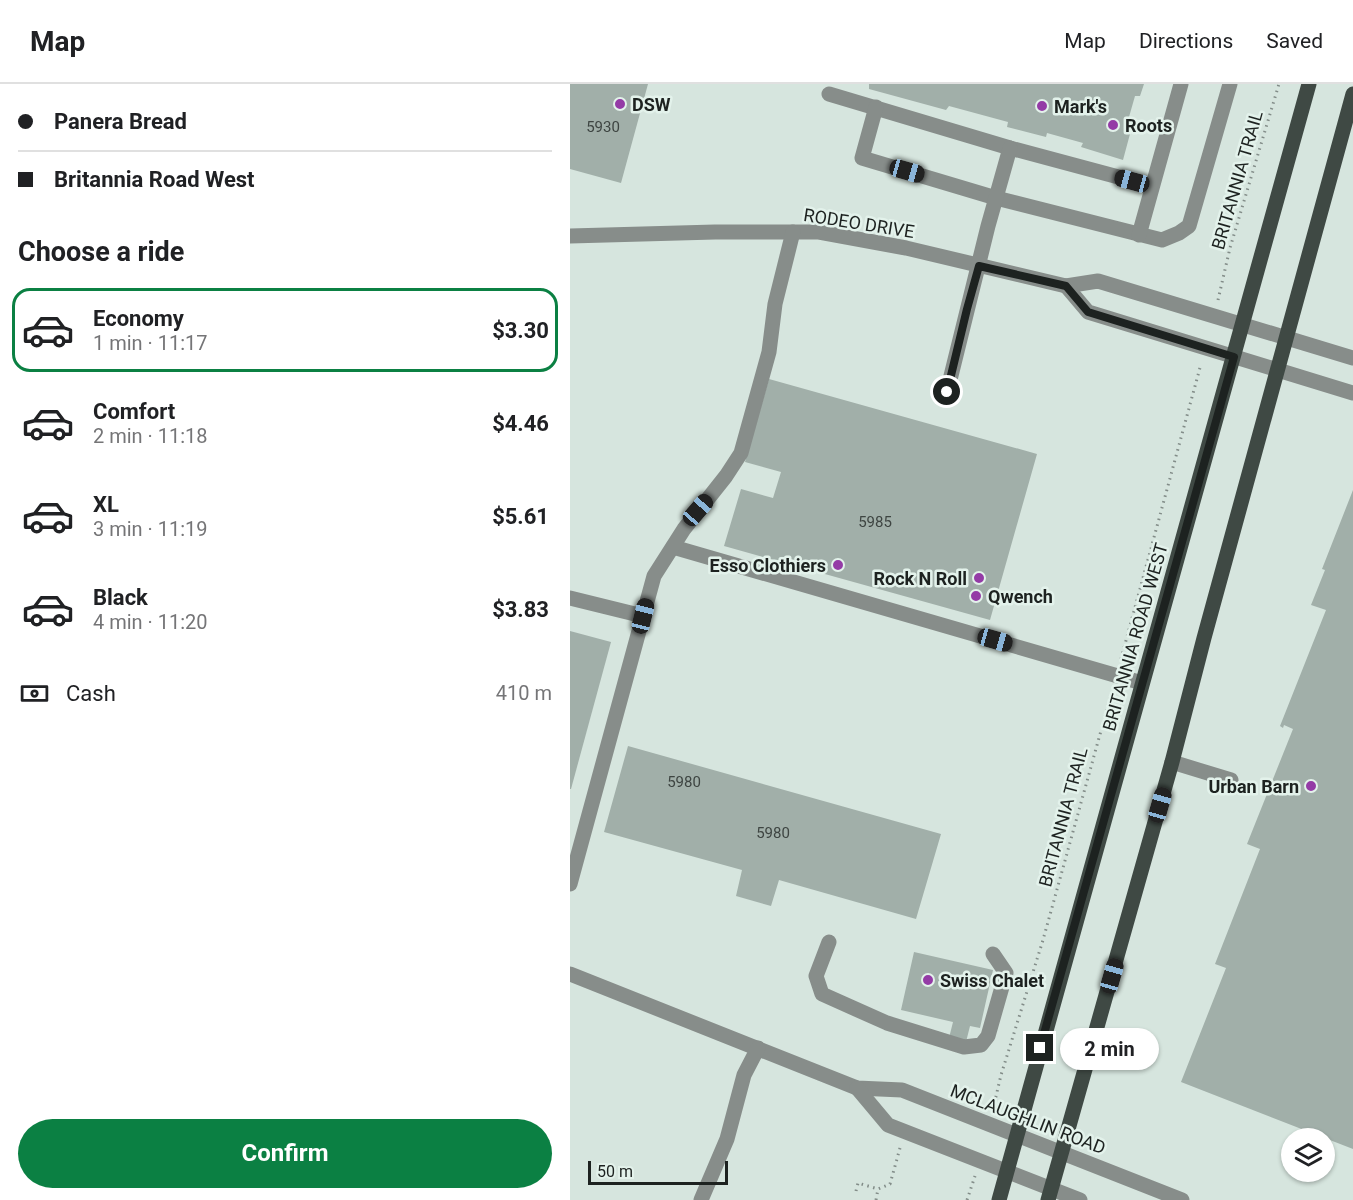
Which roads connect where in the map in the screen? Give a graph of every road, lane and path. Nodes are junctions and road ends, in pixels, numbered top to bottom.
1 (1181, 84) edge
2 (1230, 84) edge
3 (1279, 84) edge
4 (1309, 84) edge
5 (829, 94) dead end
6 (1353, 94) edge
7 (876, 107) junction
8 (1010, 148) junction
9 (1152, 186) junction
10 (996, 198) junction
11 (793, 232) junction
12 (1139, 235) junction
13 (570, 237) edge
14 (979, 266) junction
15 (1222, 285) dead end
16 (1066, 286) junction
17 (1243, 325) junction
18 (1287, 338) junction
19 (1234, 357) junction
20 (1353, 358) edge
21 (1199, 371) dead end
22 (1278, 371) junction
23 (947, 392) dead end
24 (1353, 393) edge
25 (673, 547) junction
26 (570, 598) edge
27 (643, 616) junction
28 (1116, 676) junction
29 (1143, 683) junction
30 (1172, 762) junction
31 (1232, 780) dead end
32 (575, 839) edge
33 (570, 884) edge
34 (829, 942) dead end
35 (993, 954) dead end
36 (570, 974) edge
37 (758, 1048) junction
38 (857, 1088) junction
39 (996, 1096) dead end
40 (904, 1132) junction
41 (1016, 1135) junction
42 (1062, 1153) junction
43 (1006, 1172) junction
44 (971, 1188) dead end
45 (878, 1189) junction
46 (856, 1191) dead end
47 (1050, 1195) edge
48 (701, 1200) edge
49 (876, 1200) edge
50 (967, 1200) edge
51 (999, 1200) edge
52 (1080, 1200) edge
53 (1182, 1200) edge

1 - 9 street
2 - 12 street
3 - 15 path, BRITANNIA TRAIL
4 - 17 main road, BRITANNIA ROAD WEST
5 - 7 street
6 - 18 main road
7 - 8 street
7 - 10 street
8 - 9 street
8 - 10 street
9 - 12 street
10 - 12 street
10 - 14 street
11 - 13 street, RODEO DRIVE
11 - 14 street, RODEO DRIVE
11 - 25 street
14 - 16 street, RODEO DRIVE
14 - 23 street
16 - 17 street, RODEO DRIVE
16 - 19 street
17 - 18 street, RODEO DRIVE
17 - 19 main road, BRITANNIA ROAD WEST
18 - 20 street, RODEO DRIVE
18 - 22 main road
19 - 22 street
19 - 29 main road, BRITANNIA ROAD WEST
21 - 28 path, BRITANNIA TRAIL
22 - 24 street
22 - 30 main road
25 - 27 street
25 - 28 street
26 - 27 street
27 - 32 street
28 - 29 street
28 - 39 path, BRITANNIA TRAIL
29 - 41 main road, BRITANNIA ROAD WEST
30 - 31 street
30 - 42 main road
32 - 33 street
34 - 35 street
36 - 37 street, MCLAUGHLIN ROAD
37 - 38 street, MCLAUGHLIN ROAD
37 - 48 street
38 - 40 street, MCLAUGHLIN ROAD
38 - 41 street, MCLAUGHLIN ROAD
40 - 43 street, MCLAUGHLIN ROAD
40 - 45 path
41 - 42 street, MCLAUGHLIN ROAD
41 - 43 main road, BRITANNIA ROAD WEST
42 - 47 main road
42 - 53 street, MCLAUGHLIN ROAD
43 - 47 street, MCLAUGHLIN ROAD
43 - 51 main road, BRITANNIA ROAD WEST
44 - 50 path
45 - 46 path
45 - 49 path
47 - 52 street, MCLAUGHLIN ROAD

